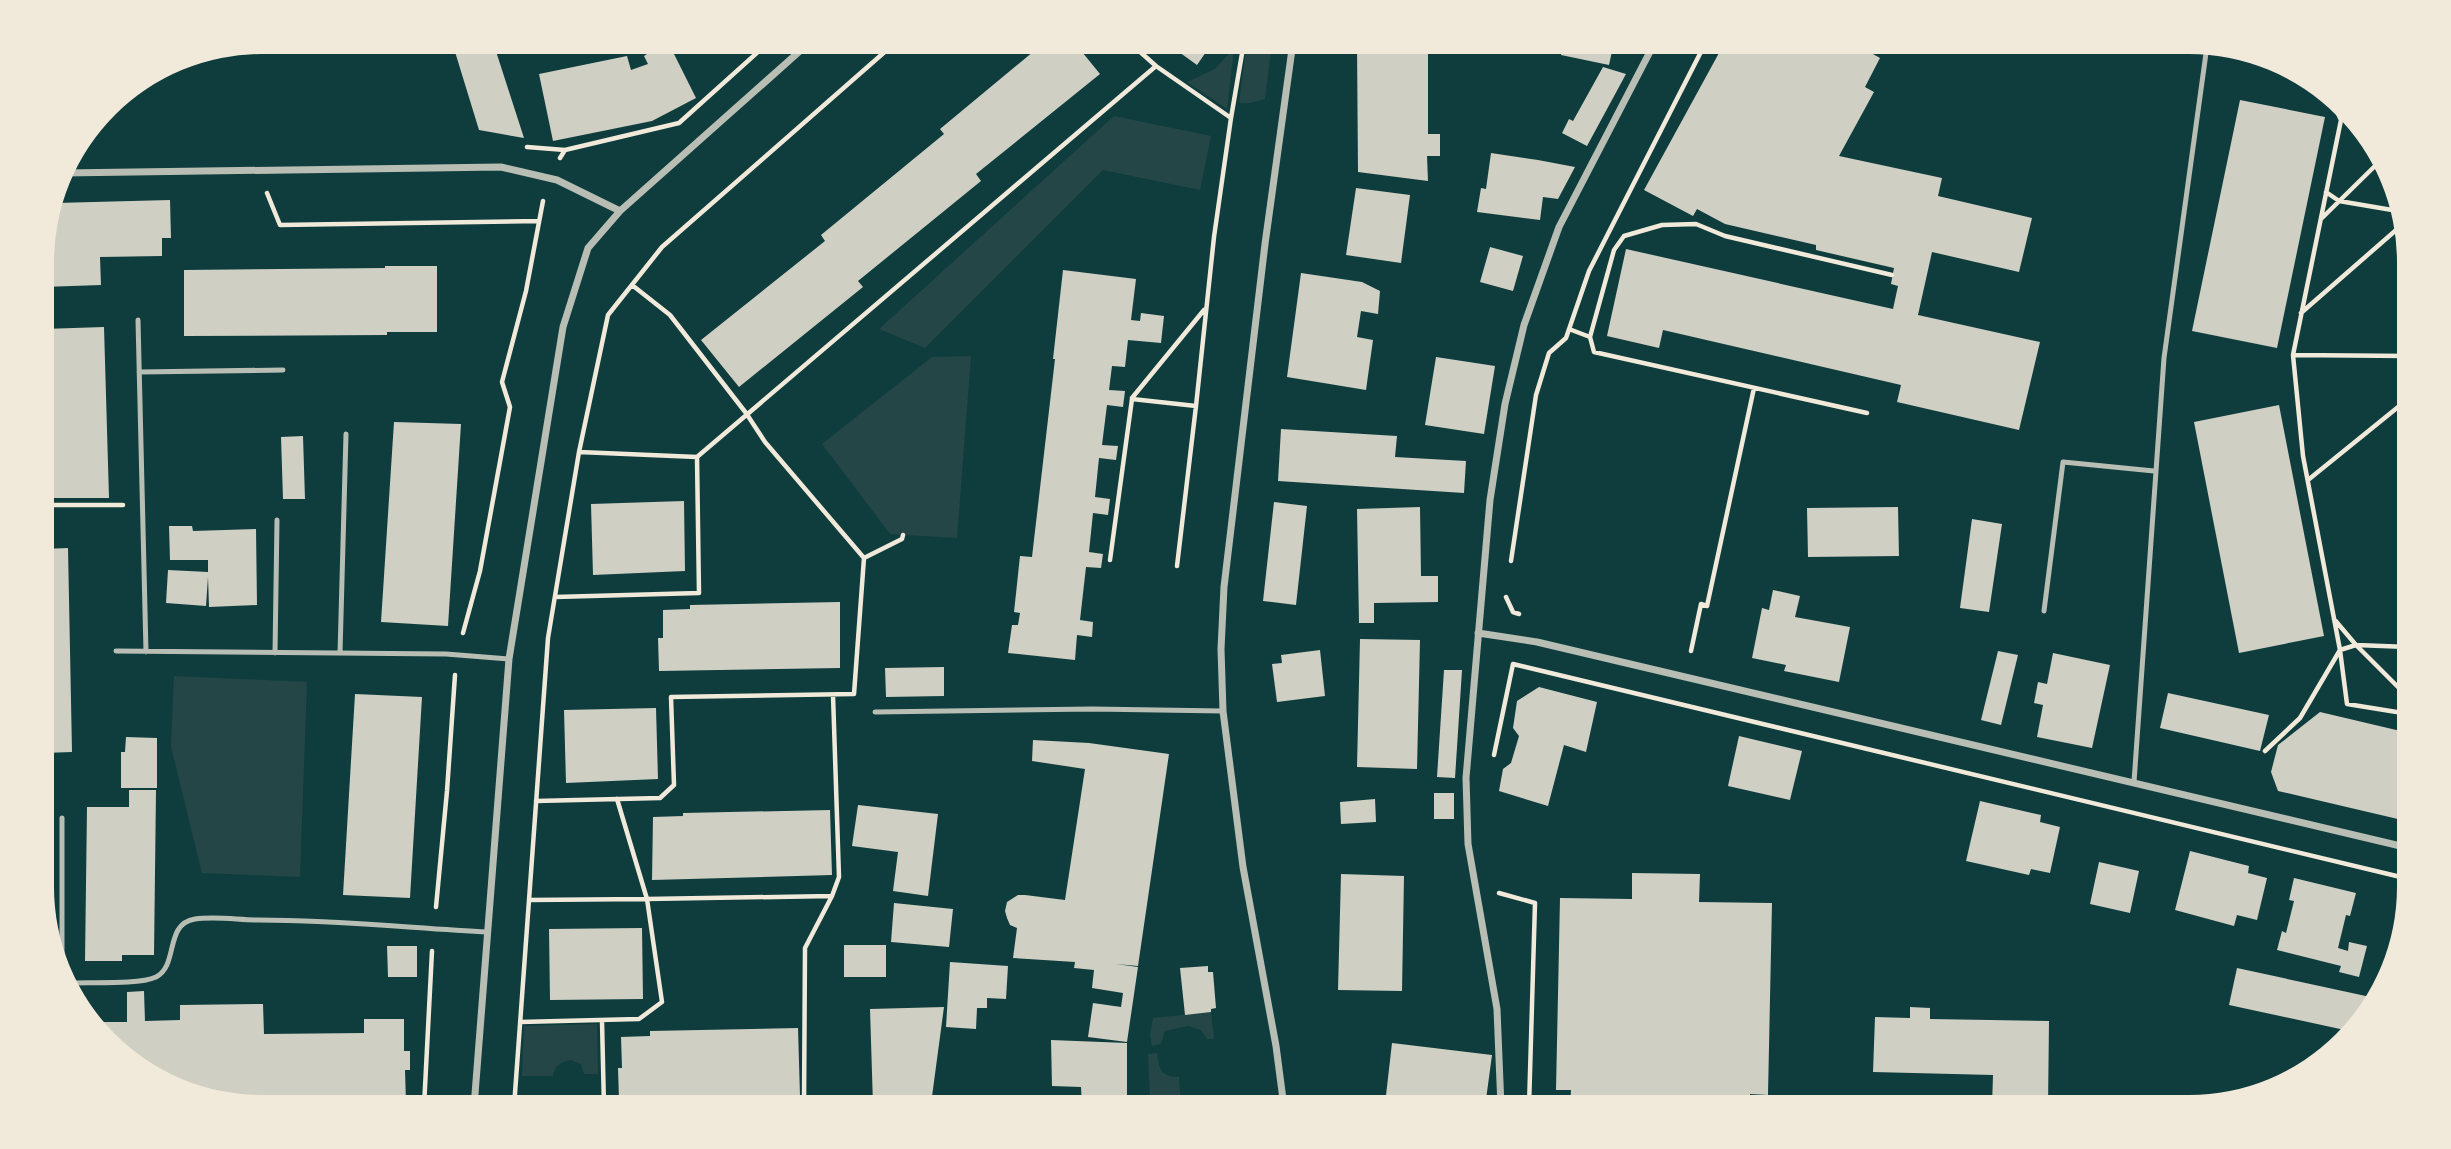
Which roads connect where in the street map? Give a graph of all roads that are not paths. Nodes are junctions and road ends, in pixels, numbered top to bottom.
1 (797, 54) edge
2 (1291, 54) edge
3 (1649, 54) edge
4 (2206, 55) edge
5 (75, 173) edge
6 (620, 211) junction
7 (138, 320) dead end
8 (283, 370) dead end
9 (139, 372) junction
10 (346, 434) dead end
11 (2154, 471) junction
12 (277, 520) dead end
13 (2044, 611) dead end
14 (1478, 633) junction
15 (116, 651) dead end
16 (146, 652) junction
17 (275, 653) junction
18 (340, 653) junction
19 (509, 659) junction
20 (1223, 711) junction
21 (875, 712) dead end
22 (2134, 782) junction
23 (62, 818) dead end
24 (2397, 845) edge
25 (488, 932) junction
26 (62, 944) edge
27 (78, 983) edge
28 (1282, 1094) edge
29 (1500, 1094) edge
30 (475, 1095) edge

1 - 6 street
2 - 20 street
3 - 14 street
4 - 11 lane
5 - 6 street
6 - 19 street
7 - 9 lane
8 - 9 lane
9 - 16 lane
10 - 18 lane
11 - 13 lane
11 - 22 lane
12 - 17 lane
14 - 22 street
14 - 29 street
15 - 16 lane
16 - 17 lane
17 - 18 lane
18 - 19 lane
19 - 25 street
20 - 21 lane
20 - 28 street
22 - 24 street
23 - 26 lane
25 - 27 lane
25 - 30 street

